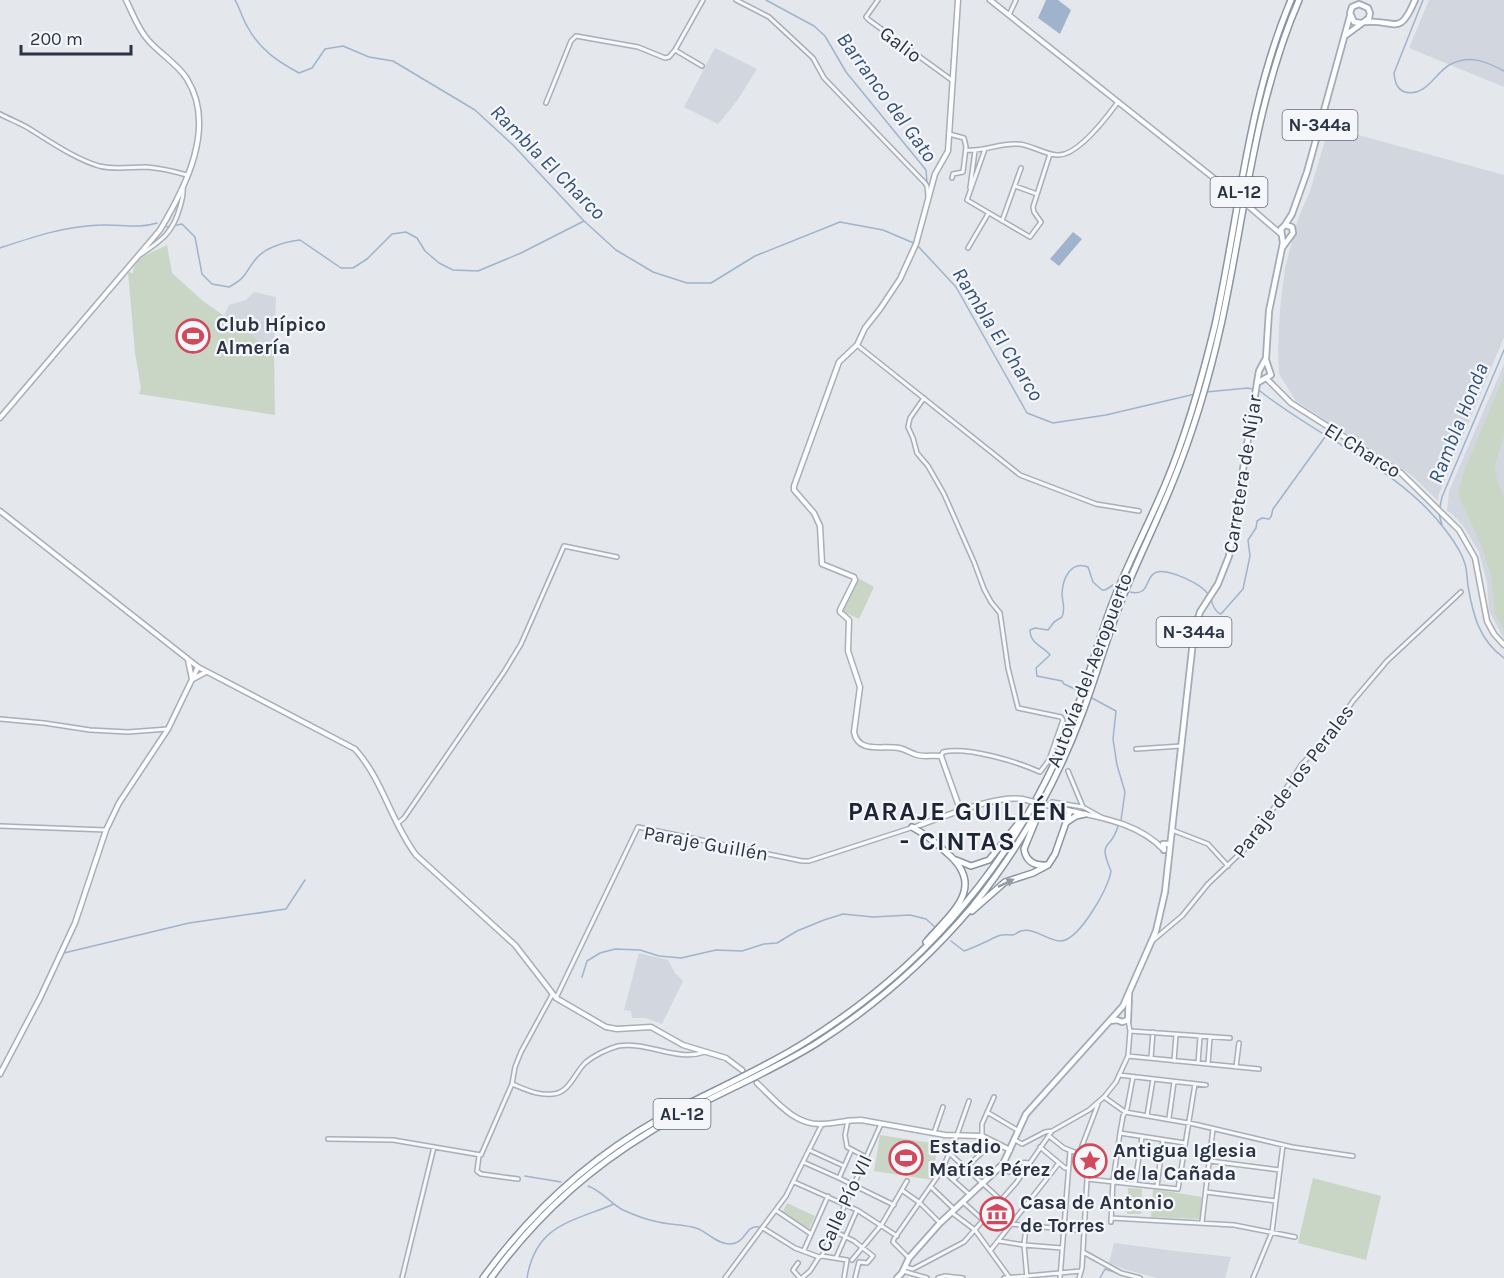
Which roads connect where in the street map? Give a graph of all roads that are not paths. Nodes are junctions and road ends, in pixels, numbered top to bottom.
1 (126, 0) edge
2 (703, 0) edge
3 (736, 0) edge
4 (878, 0) edge
5 (958, 0) edge
6 (990, 0) edge
7 (1016, 0) edge
8 (1291, 0) edge
9 (1299, 0) edge
10 (1358, 0) edge
11 (1367, 0) edge
12 (1415, 0) edge
13 (1354, 5) junction
14 (1368, 9) junction
15 (1009, 15) junction
16 (1350, 16) junction
17 (1363, 23) junction
18 (1383, 24) junction
19 (1346, 35) junction
20 (675, 50) junction
21 (702, 66) dead end
22 (953, 81) junction
23 (1118, 102) junction
24 (546, 103) dead end
25 (0, 114) edge
26 (949, 134) junction
27 (985, 149) junction
28 (966, 150) junction
29 (975, 151) junction
30 (1050, 154) junction
31 (1021, 168) dead end
32 (187, 175) junction
33 (952, 178) dead end
34 (183, 185) junction
35 (1014, 186) junction
36 (970, 191) junction
37 (1037, 194) junction
38 (928, 200) junction
39 (988, 214) junction
40 (1292, 214) junction
41 (1002, 221) junction
42 (1272, 224) junction
43 (1284, 225) junction
44 (1292, 227) junction
45 (1281, 235) junction
46 (1289, 237) junction
47 (968, 248) dead end
48 (1282, 248) junction
49 (140, 255) junction
50 (857, 345) junction
51 (1266, 358) junction
52 (1263, 367) junction
53 (1269, 367) junction
54 (1260, 373) junction
55 (1267, 377) junction
56 (1257, 383) junction
57 (924, 398) junction
58 (1199, 399) junction
59 (0, 418) edge
60 (0, 511) edge
61 (1138, 511) dead end
62 (617, 557) dead end
63 (1461, 592) dead end
64 (1504, 645) edge
65 (188, 660) junction
66 (198, 667) junction
67 (206, 672) junction
68 (193, 679) junction
69 (0, 719) edge
70 (168, 729) junction
71 (1181, 746) junction
72 (1136, 749) dead end
73 (941, 756) junction
74 (1068, 771) dead end
75 (1050, 788) junction
76 (1039, 794) junction
77 (1052, 801) dead end
78 (1083, 807) junction
79 (1059, 808) junction
80 (1070, 811) junction
81 (961, 812) junction
82 (1086, 814) junction
83 (1102, 819) junction
84 (398, 823) junction
85 (1066, 823) junction
86 (920, 825) junction
87 (0, 826) edge
88 (912, 827) junction
89 (105, 830) junction
90 (1172, 830) junction
91 (924, 833) junction
92 (1166, 847) junction
93 (954, 859) junction
94 (1048, 865) junction
95 (1228, 866) junction
96 (1150, 943) junction
97 (933, 950) junction
98 (900, 972) junction
99 (1129, 993) junction
100 (554, 996) junction
101 (1118, 1011) junction
102 (1128, 1012) junction
103 (1117, 1020) junction
104 (1128, 1020) junction
105 (1110, 1021) junction
106 (1130, 1031) junction
107 (1153, 1032) junction
108 (1176, 1035) junction
109 (1200, 1036) junction
110 (1210, 1037) junction
111 (1230, 1038) dead end
112 (1239, 1043) dead end
113 (706, 1052) junction
114 (1128, 1056) junction
115 (1151, 1058) junction
116 (1174, 1061) junction
117 (1198, 1063) junction
118 (1208, 1064) junction
119 (1236, 1067) junction
120 (1259, 1069) dead end
121 (742, 1070) dead end
122 (0, 1074) edge
123 (1119, 1075) junction
124 (1133, 1077) junction
125 (1153, 1079) junction
126 (1174, 1082) junction
127 (757, 1083) dead end
128 (512, 1084) junction
129 (1196, 1084) junction
130 (1206, 1085) dead end
131 (993, 1097) dead end
132 (1104, 1097) junction
133 (969, 1101) dead end
134 (1098, 1104) junction
135 (943, 1107) dead end
136 (987, 1112) junction
137 (1125, 1112) junction
138 (1147, 1116) junction
139 (1169, 1119) junction
140 (848, 1120) junction
141 (1188, 1123) junction
142 (822, 1124) junction
143 (881, 1124) junction
144 (1213, 1128) junction
145 (1019, 1131) junction
146 (1052, 1131) junction
147 (934, 1133) junction
148 (1120, 1133) junction
149 (957, 1135) junction
150 (982, 1136) junction
151 (1049, 1136) junction
152 (1142, 1137) junction
153 (328, 1139) dead end
154 (1015, 1140) junction
155 (1163, 1140) junction
156 (993, 1142) junction
157 (1185, 1143) junction
158 (1283, 1145) junction
159 (434, 1147) junction
160 (1040, 1147) junction
161 (809, 1150) junction
162 (851, 1150) junction
163 (1011, 1150) junction
164 (1070, 1151) junction
165 (950, 1153) junction
166 (1082, 1155) junction
167 (479, 1156) junction
168 (1353, 1156) dead end
169 (866, 1157) junction
170 (1210, 1161) junction
171 (803, 1162) junction
172 (1029, 1162) junction
173 (1059, 1163) junction
174 (844, 1166) junction
175 (966, 1167) junction
176 (1068, 1168) junction
177 (942, 1170) junction
178 (1280, 1170) junction
179 (1009, 1173) dead end
180 (839, 1178) junction
181 (518, 1179) dead end
182 (1087, 1179) junction
183 (953, 1180) junction
184 (907, 1181) dead end
185 (1113, 1181) junction
186 (794, 1182) junction
187 (983, 1183) junction
188 (1136, 1183) junction
189 (854, 1184) junction
190 (931, 1186) junction
191 (1157, 1186) junction
192 (902, 1191) junction
193 (1206, 1192) junction
194 (970, 1195) junction
195 (828, 1196) junction
196 (1002, 1201) junction
197 (1276, 1201) junction
198 (963, 1202) junction
199 (845, 1203) junction
200 (920, 1203) junction
201 (894, 1205) junction
202 (857, 1210) junction
203 (953, 1210) junction
204 (777, 1211) junction
205 (984, 1221) junction
206 (940, 1223) junction
207 (1202, 1223) junction
208 (882, 1224) junction
209 (1011, 1224) junction
210 (1026, 1226) junction
211 (764, 1228) junction
212 (1063, 1228) junction
213 (832, 1230) junction
214 (975, 1230) junction
215 (1084, 1231) junction
216 (1272, 1232) junction
217 (811, 1234) junction
218 (845, 1236) junction
219 (897, 1236) junction
220 (1295, 1237) dead end
221 (999, 1241) junction
222 (1024, 1245) junction
223 (862, 1247) junction
224 (1062, 1248) junction
225 (804, 1250) junction
226 (990, 1251) junction
227 (1083, 1252) junction
228 (821, 1256) junction
229 (836, 1258) junction
230 (909, 1258) junction
231 (852, 1260) dead end
232 (798, 1263) dead end
233 (904, 1269) junction
234 (1081, 1271) junction
235 (1060, 1272) junction
236 (913, 1274) junction
237 (1027, 1276) edge
238 (944, 1277) edge
239 (1010, 1277) edge
240 (402, 1278) edge
241 (483, 1278) edge
242 (491, 1278) edge
243 (725, 1278) edge
244 (801, 1278) edge
245 (844, 1278) edge
246 (855, 1278) edge
247 (897, 1278) edge
248 (910, 1278) edge
249 (927, 1278) edge
250 (938, 1278) edge
251 (963, 1278) edge
252 (1004, 1278) edge
253 (1060, 1278) edge
254 (1080, 1278) edge
255 (1140, 1278) edge
256 (1253, 1278) edge

1 - 32 street
2 - 20 street
3 - 38 street
4 - 22 street, Galio
5 - 22 street
6 - 15 street
7 - 15 street
8 - 58 highway, Autovía del Aeropuerto / AL-12
9 - 58 highway, Autovía del Aeropuerto / AL-12
10 - 13 main road, N-344a
11 - 14 main road
12 - 18 main road
13 - 14 main road
13 - 16 main road, N-344a
14 - 17 main road
14 - 18 main road
15 - 23 street
16 - 17 main road
16 - 19 main road, Carretera de Níjar / N-344a
17 - 18 main road
17 - 19 main road
19 - 40 main road, Carretera de Níjar / N-344a
20 - 21 street
20 - 24 street
22 - 26 street
23 - 30 street
23 - 42 street, bridge
25 - 32 street
26 - 28 street
26 - 38 street
27 - 29 street
27 - 30 street
27 - 36 street
28 - 29 street
28 - 33 street
29 - 36 street
30 - 37 street
31 - 35 street
32 - 34 street
34 - 49 street
34 - 49 street
35 - 37 street
35 - 41 street
36 - 39 street
37 - 41 street
38 - 50 street
39 - 41 street
39 - 47 street
40 - 43 main road, Carretera de Níjar / N-344a
40 - 44 main road, Carretera de Níjar / N-344a
42 - 43 street
42 - 45 street
43 - 44 main road
43 - 45 main road, Carretera de Níjar / N-344a
44 - 46 main road, Carretera de Níjar / N-344a
45 - 46 main road
45 - 48 main road, Carretera de Níjar / N-344a
46 - 48 main road, Carretera de Níjar / N-344a
48 - 51 main road, Carretera de Níjar / N-344a
49 - 59 street
50 - 57 street
50 - 73 street
51 - 52 main road, Carretera de Níjar / N-344a
51 - 53 main road, Carretera de Níjar / N-344a
52 - 53 main road
52 - 54 main road, Carretera de Níjar / N-344a
53 - 55 main road, Carretera de Níjar / N-344a
54 - 55 main road, Carretera de Níjar
54 - 56 main road, Carretera de Níjar / N-344a
55 - 56 main road, Carretera de Níjar
55 - 64 street, El Charco
56 - 71 main road, Carretera de Níjar / N-344a
57 - 61 street
57 - 73 street
58 - 75 highway, Autovía del Aeropuerto / AL-12
58 - 76 highway, Autovía del Aeropuerto / AL-12
60 - 65 street
62 - 84 street
63 - 95 street, Paraje de los Perales
65 - 66 street
65 - 68 street
66 - 67 street
66 - 68 street
67 - 68 street
67 - 84 street
68 - 70 street
69 - 70 street
70 - 89 street
71 - 72 street
71 - 90 main road, Carretera de Níjar / N-344a
73 - 81 street
74 - 78 street
75 - 94 highway
75 - 97 highway, Autovía del Aeropuerto / AL-12
76 - 93 highway
76 - 98 highway, Autovía del Aeropuerto / AL-12
77 - 78 street
78 - 83 street
79 - 80 street
79 - 81 street, bridge
79 - 85 highway
80 - 82 street
80 - 85 highway
81 - 86 street
82 - 83 street
82 - 85 highway
83 - 92 street
84 - 100 street
85 - 94 highway
86 - 88 street, Paraje Guillén
86 - 91 highway
87 - 89 street
88 - 91 highway
88 - 100 street, Paraje Guillén
89 - 122 street
90 - 92 main road, Carretera de Níjar / N-344a
90 - 95 street
91 - 93 highway
92 - 96 main road, Carretera de Níjar
93 - 98 highway
97 -> 94 highway
95 - 96 street, Paraje de los Perales
96 - 99 main road, Carretera de Níjar
97 - 242 highway, Autovía del Aeropuerto / AL-12
98 - 241 highway, Autovía del Aeropuerto / AL-12
99 - 101 main road, Carretera de Níjar
99 - 102 main road, Carretera de Níjar
100 - 113 street
100 - 128 street
101 - 102 main road
101 - 103 main road
101 - 105 main road, Carretera de Níjar
102 - 104 main road
103 - 104 main road
103 - 105 main road
104 - 106 street
105 - 145 main road, Carretera de Níjar
106 - 107 street
106 - 114 street
107 - 108 street
107 - 115 street
108 - 109 street
108 - 116 street
109 - 110 street
109 - 117 street
110 - 111 street
110 - 118 street
112 - 119 street
113 - 121 street
113 - 128 street
114 - 115 street
114 - 123 street
115 - 116 street
116 - 117 street
117 - 118 street
118 - 119 street
119 - 120 street
123 - 124 street
123 - 132 street
124 - 125 street
124 - 137 street
125 - 126 street
125 - 138 street
126 - 129 street
126 - 139 street
127 - 142 street
128 - 167 street
129 - 130 street
129 - 141 street
131 - 136 street
132 - 134 street
132 - 137 street
133 - 149 street
134 - 146 street
134 - 166 street
135 - 147 street
136 - 145 street
136 - 150 street
137 - 138 street
137 - 148 street
138 - 139 street
139 - 141 street
140 - 142 street
140 - 143 street
140 - 162 street
141 - 144 street
141 - 157 street
142 - 161 street
143 - 147 street
143 - 169 street, Calle Pío VII
144 - 158 street
144 - 170 street
145 - 154 main road, Carretera de Níjar
146 - 151 street
146 - 154 street
147 - 149 street
148 - 152 street
148 - 185 street
149 - 150 street
149 - 165 street
150 - 156 street
151 - 160 street
151 - 164 street
152 - 155 street
152 - 188 street
153 - 159 street
154 - 163 main road, Carretera de Níjar
155 - 157 street
155 - 191 street
156 - 163 street
156 - 175 street
157 - 191 street
158 - 168 street
158 - 178 street
159 - 167 street
159 - 240 street
160 - 172 street
160 - 173 street
161 - 171 street
161 - 174 street
162 - 169 street
162 - 174 street
163 - 187 main road, Carretera de Níjar
164 - 166 street
164 - 176 street
165 - 175 street
165 - 177 street
166 - 182 street
167 - 181 street
169 - 189 street, Calle Pío VII
170 - 178 street
170 - 193 street
171 - 180 street
171 - 186 street
172 - 179 street
172 - 196 street
173 - 176 street
173 - 209 street
174 - 180 street
175 - 183 street
175 - 187 street
176 - 212 street
177 - 183 street
177 - 190 street
178 - 197 street
180 - 189 street
182 - 185 street
182 - 215 street
183 - 194 street
184 - 192 street
185 - 188 street
185 - 207 street
186 - 195 street
186 - 204 street
187 - 194 main road, Carretera de Níjar
187 - 196 street
188 - 191 street
189 - 199 street, Calle Pío VII
189 - 201 street
190 - 200 street
190 - 203 street
192 - 200 street
192 - 201 street
193 - 197 street
193 - 207 street
194 - 198 main road, Carretera de Níjar
195 - 199 street
195 - 217 street
196 - 205 street
197 - 216 street
198 - 203 main road, Carretera de Níjar
198 - 205 street
199 - 202 street
199 - 213 street, Calle Pío VII
200 - 206 street
200 - 219 street
201 - 208 street
202 - 208 street
202 - 218 street
203 - 206 main road, Carretera de Níjar
203 - 214 street
204 - 211 street
204 - 217 street
205 - 214 street
206 - 230 main road, Carretera de Níjar
207 - 216 street
208 - 219 street
208 - 223 street
209 - 210 street
209 - 221 street
210 - 212 street
210 - 222 street
211 - 225 street
211 - 243 street
212 - 215 street
212 - 224 street
213 - 218 street
213 - 228 street, Calle Pío VII
214 - 226 street
214 - 233 street
215 - 227 street
216 - 220 street
216 - 256 street
217 - 225 street
218 - 223 street
218 - 229 street
219 - 230 street
221 - 222 street
221 - 226 street
222 - 224 street
222 - 237 street
223 - 231 street
223 - 246 street
224 - 235 street
225 - 228 street
226 - 239 street
227 - 234 street
227 - 255 street
228 - 229 street
228 - 244 street, Calle Pío VII
229 - 245 street
230 - 233 main road, Carretera de Níjar
232 - 244 street
233 - 236 street
233 - 247 main road, Carretera de Níjar
234 - 235 street
234 - 254 street
235 - 237 street
235 - 253 street
236 - 248 street
236 - 249 street
237 - 239 street
238 - 250 street
238 - 251 street
239 - 252 street

